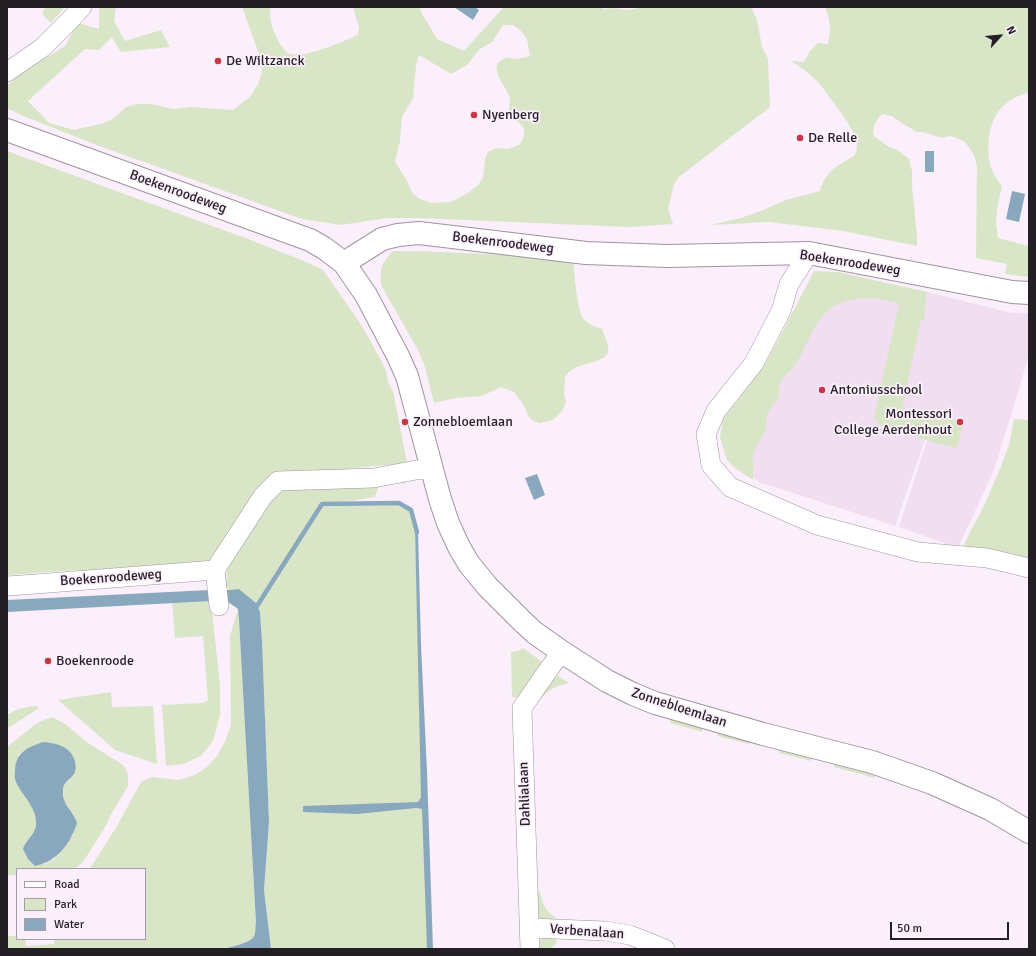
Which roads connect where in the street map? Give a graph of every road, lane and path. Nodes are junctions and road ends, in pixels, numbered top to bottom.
1 (82, 7) edge
2 (7, 72) edge
3 (7, 130) edge
4 (782, 254) junction
5 (809, 254) junction
6 (344, 263) junction
7 (789, 284) junction
8 (1029, 293) edge
9 (432, 469) junction
10 (1029, 568) edge
11 (217, 578) junction
12 (7, 586) edge
13 (219, 606) dead end
14 (562, 652) junction
15 (1029, 832) edge
16 (530, 928) junction
17 (530, 949) edge
18 (665, 949) edge

1 - 2 street
3 - 6 main road, Boekenroodeweg
4 - 5 main road, Boekenroodeweg
4 - 6 main road, Boekenroodeweg
4 - 7 street
5 - 7 street
5 - 8 main road, Boekenroodeweg
6 - 9 main road, Zonnebloemlaan
7 - 10 street
9 - 11 street
9 - 14 main road, Zonnebloemlaan
11 - 12 street, Boekenroodeweg
11 - 13 street
14 - 15 main road, Zonnebloemlaan
14 - 16 street, Dahlialaan
16 - 17 street, Dahlialaan
16 - 18 street, Verbenalaan

